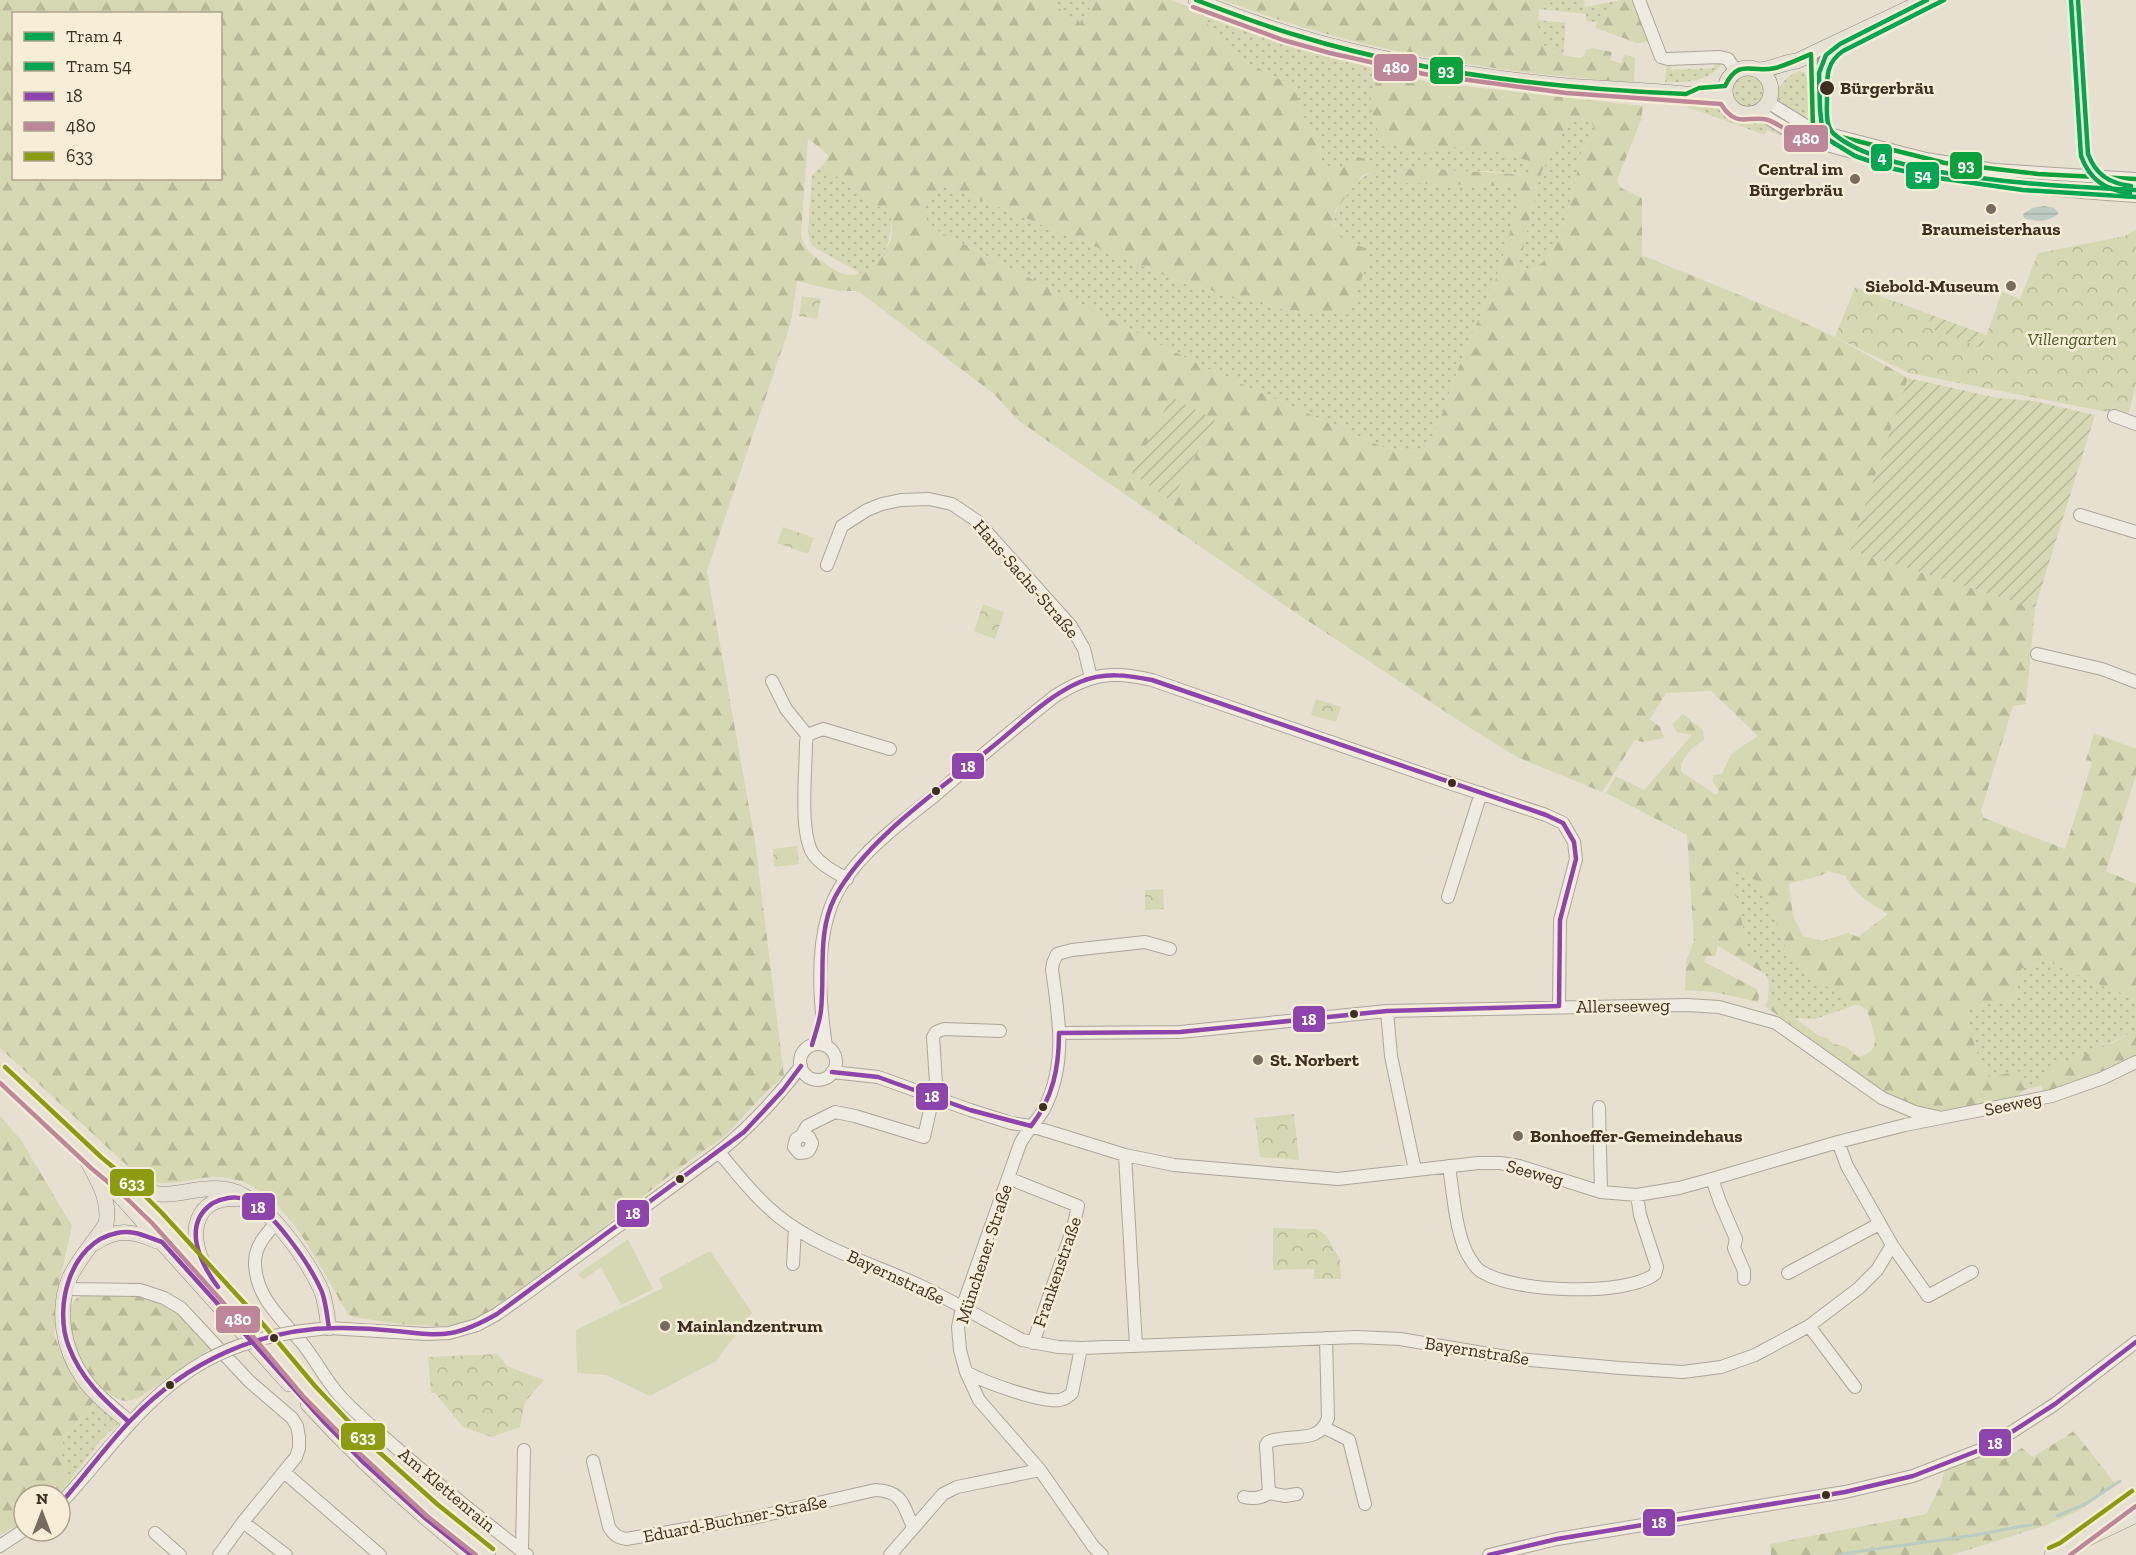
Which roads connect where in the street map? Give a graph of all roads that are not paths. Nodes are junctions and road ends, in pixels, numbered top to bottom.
1 (1196, 0) edge
2 (1639, 0) edge
3 (1926, 0) edge
4 (1797, 61) junction
5 (1733, 66) junction
6 (1759, 70) junction
7 (1771, 85) junction
8 (1726, 91) junction
9 (1765, 107) junction
10 (1925, 165) junction
11 (1994, 170) junction
12 (2038, 174) junction
13 (2136, 178) edge
14 (1993, 183) junction
15 (2038, 189) junction
16 (2136, 196) edge
17 (2114, 417) dead end
18 (2136, 424) edge
19 (2080, 515) dead end
20 (2136, 532) edge
21 (827, 565) dead end
22 (2037, 654) dead end
23 (1091, 678) junction
24 (772, 681) dead end
25 (2136, 682) edge
26 (807, 735) junction
27 (890, 749) dead end
28 (1481, 793) junction
29 (847, 879) junction
30 (1448, 897) dead end
31 (1170, 949) dead end
32 (1559, 1006) junction
33 (821, 1011) junction
34 (1387, 1011) junction
35 (1000, 1032) dead end
36 (1059, 1033) junction
37 (812, 1046) junction
38 (826, 1046) junction
39 (2136, 1062) edge
40 (801, 1066) junction
41 (834, 1066) junction
42 (0, 1074) edge
43 (812, 1078) junction
44 (783, 1090) junction
45 (933, 1098) junction
46 (1599, 1107) dead end
47 (1942, 1118) junction
48 (1030, 1126) junction
49 (802, 1135) dead end
50 (1838, 1142) junction
51 (80, 1146) junction
52 (719, 1152) junction
53 (1125, 1155) junction
54 (96, 1163) junction
55 (1449, 1166) junction
56 (1415, 1170) junction
57 (1008, 1178) junction
58 (1712, 1179) junction
59 (1601, 1192) junction
60 (1637, 1195) junction
61 (248, 1199) junction
62 (276, 1223) junction
63 (1879, 1224) junction
64 (795, 1228) junction
65 (162, 1242) junction
66 (93, 1245) junction
67 (1892, 1245) junction
68 (793, 1264) dead end
69 (1972, 1272) dead end
70 (1788, 1273) dead end
71 (1744, 1279) dead end
72 (212, 1280) junction
73 (66, 1289) junction
74 (962, 1308) junction
75 (1809, 1326) junction
76 (329, 1328) junction
77 (1326, 1338) junction
78 (1033, 1342) junction
79 (2136, 1342) edge
80 (1136, 1346) junction
81 (1081, 1348) junction
82 (966, 1372) junction
83 (1856, 1387) dead end
84 (129, 1422) junction
85 (1325, 1428) junction
86 (524, 1450) dead end
87 (593, 1461) dead end
88 (1040, 1470) junction
89 (284, 1472) junction
90 (72, 1491) edge
91 (1269, 1493) junction
92 (1297, 1494) dead end
93 (1244, 1497) dead end
94 (2136, 1497) edge
95 (1365, 1504) dead end
96 (2134, 1517) edge
97 (243, 1522) junction
98 (913, 1527) junction
99 (155, 1533) dead end
100 (224, 1553) edge
101 (524, 1553) edge
102 (2058, 1553) edge
103 (180, 1555) edge
104 (286, 1555) edge
105 (380, 1555) edge
106 (471, 1555) edge
107 (488, 1555) edge
108 (890, 1555) edge
109 (1102, 1555) edge
110 (1489, 1555) edge

1 - 8 main road
2 - 5 street
3 - 4 main road
4 - 6 main road
4 - 7 main road
5 - 6 main road
5 - 8 main road
6 - 7 main road
7 - 9 main road
8 - 9 main road
9 - 10 street
10 - 11 street
10 - 14 street
11 - 12 street
11 - 14 street
12 - 13 street
12 - 15 street
14 - 15 street
15 - 16 street
17 - 18 street
19 - 20 street
21 - 23 street, Hans-Sachs-Straße
22 - 25 street
23 - 28 street
23 - 29 street
24 - 26 street
26 - 27 street
26 - 29 street
28 - 30 street
28 - 32 street
29 - 33 street
31 - 36 street, Münchener Straße
32 - 34 street, Allerseeweg
32 - 47 street, Allerseeweg
33 - 37 street
33 - 38 street
34 - 36 street, Allerseeweg
34 - 56 street
35 - 45 street
36 - 48 street, Münchener Straße
37 - 38 street
37 - 40 street
38 - 41 street
39 - 47 street, Seeweg
40 - 43 street
40 - 44 street
41 - 43 street
41 - 45 street, Seeweg
42 - 51 main road
43 - 44 street
44 - 52 street
45 - 48 street, Seeweg
45 - 49 street
46 - 59 street
47 - 50 street, Seeweg
48 - 53 street, Seeweg
48 - 57 street, Münchener Straße
50 - 58 street, Seeweg
50 - 63 street
51 - 54 main road
51 - 66 main road
52 - 64 street, Bayernstraße
52 - 76 street
53 - 56 street, Seeweg
53 - 80 street
54 - 61 main road
54 - 65 main road
54 - 72 main road
55 - 56 street, Seeweg
55 - 59 street, Seeweg
55 - 60 street
57 - 74 street, Münchener Straße
57 - 78 street, Frankenstraße
58 - 60 street, Seeweg
58 - 71 street
59 - 60 street, Seeweg
61 - 62 main road
61 - 72 main road
62 - 76 main road
62 - 101 street, Am Klettenrain
63 - 67 street
63 - 70 street
64 - 68 street
64 - 74 street, Bayernstraße
65 - 66 main road
65 - 106 main road
66 - 73 main road
67 - 69 street
67 - 75 street, Bayernstraße
72 - 107 main road
73 - 84 main road
73 - 89 street
74 - 78 street, Bayernstraße
74 - 82 street, Münchener Straße
75 - 77 street, Bayernstraße
75 - 83 street
76 - 84 street, bridge
77 - 80 street, Bayernstraße
77 - 85 street
78 - 81 street, Bayernstraße
79 - 110 street
80 - 81 street, Bayernstraße
81 - 82 street
82 - 88 street, Münchener Straße
84 - 90 street
85 - 91 street
85 - 95 street
86 - 101 street, Am Klettenrain
87 - 98 street, Eduard-Buchner-Straße
88 - 98 street
88 - 109 street, Münchener Straße
89 - 97 street
89 - 105 street
91 - 92 street
91 - 93 street
94 - 102 main road
96 - 102 main road
97 - 100 street
97 - 104 street
98 - 108 street
99 - 103 street

